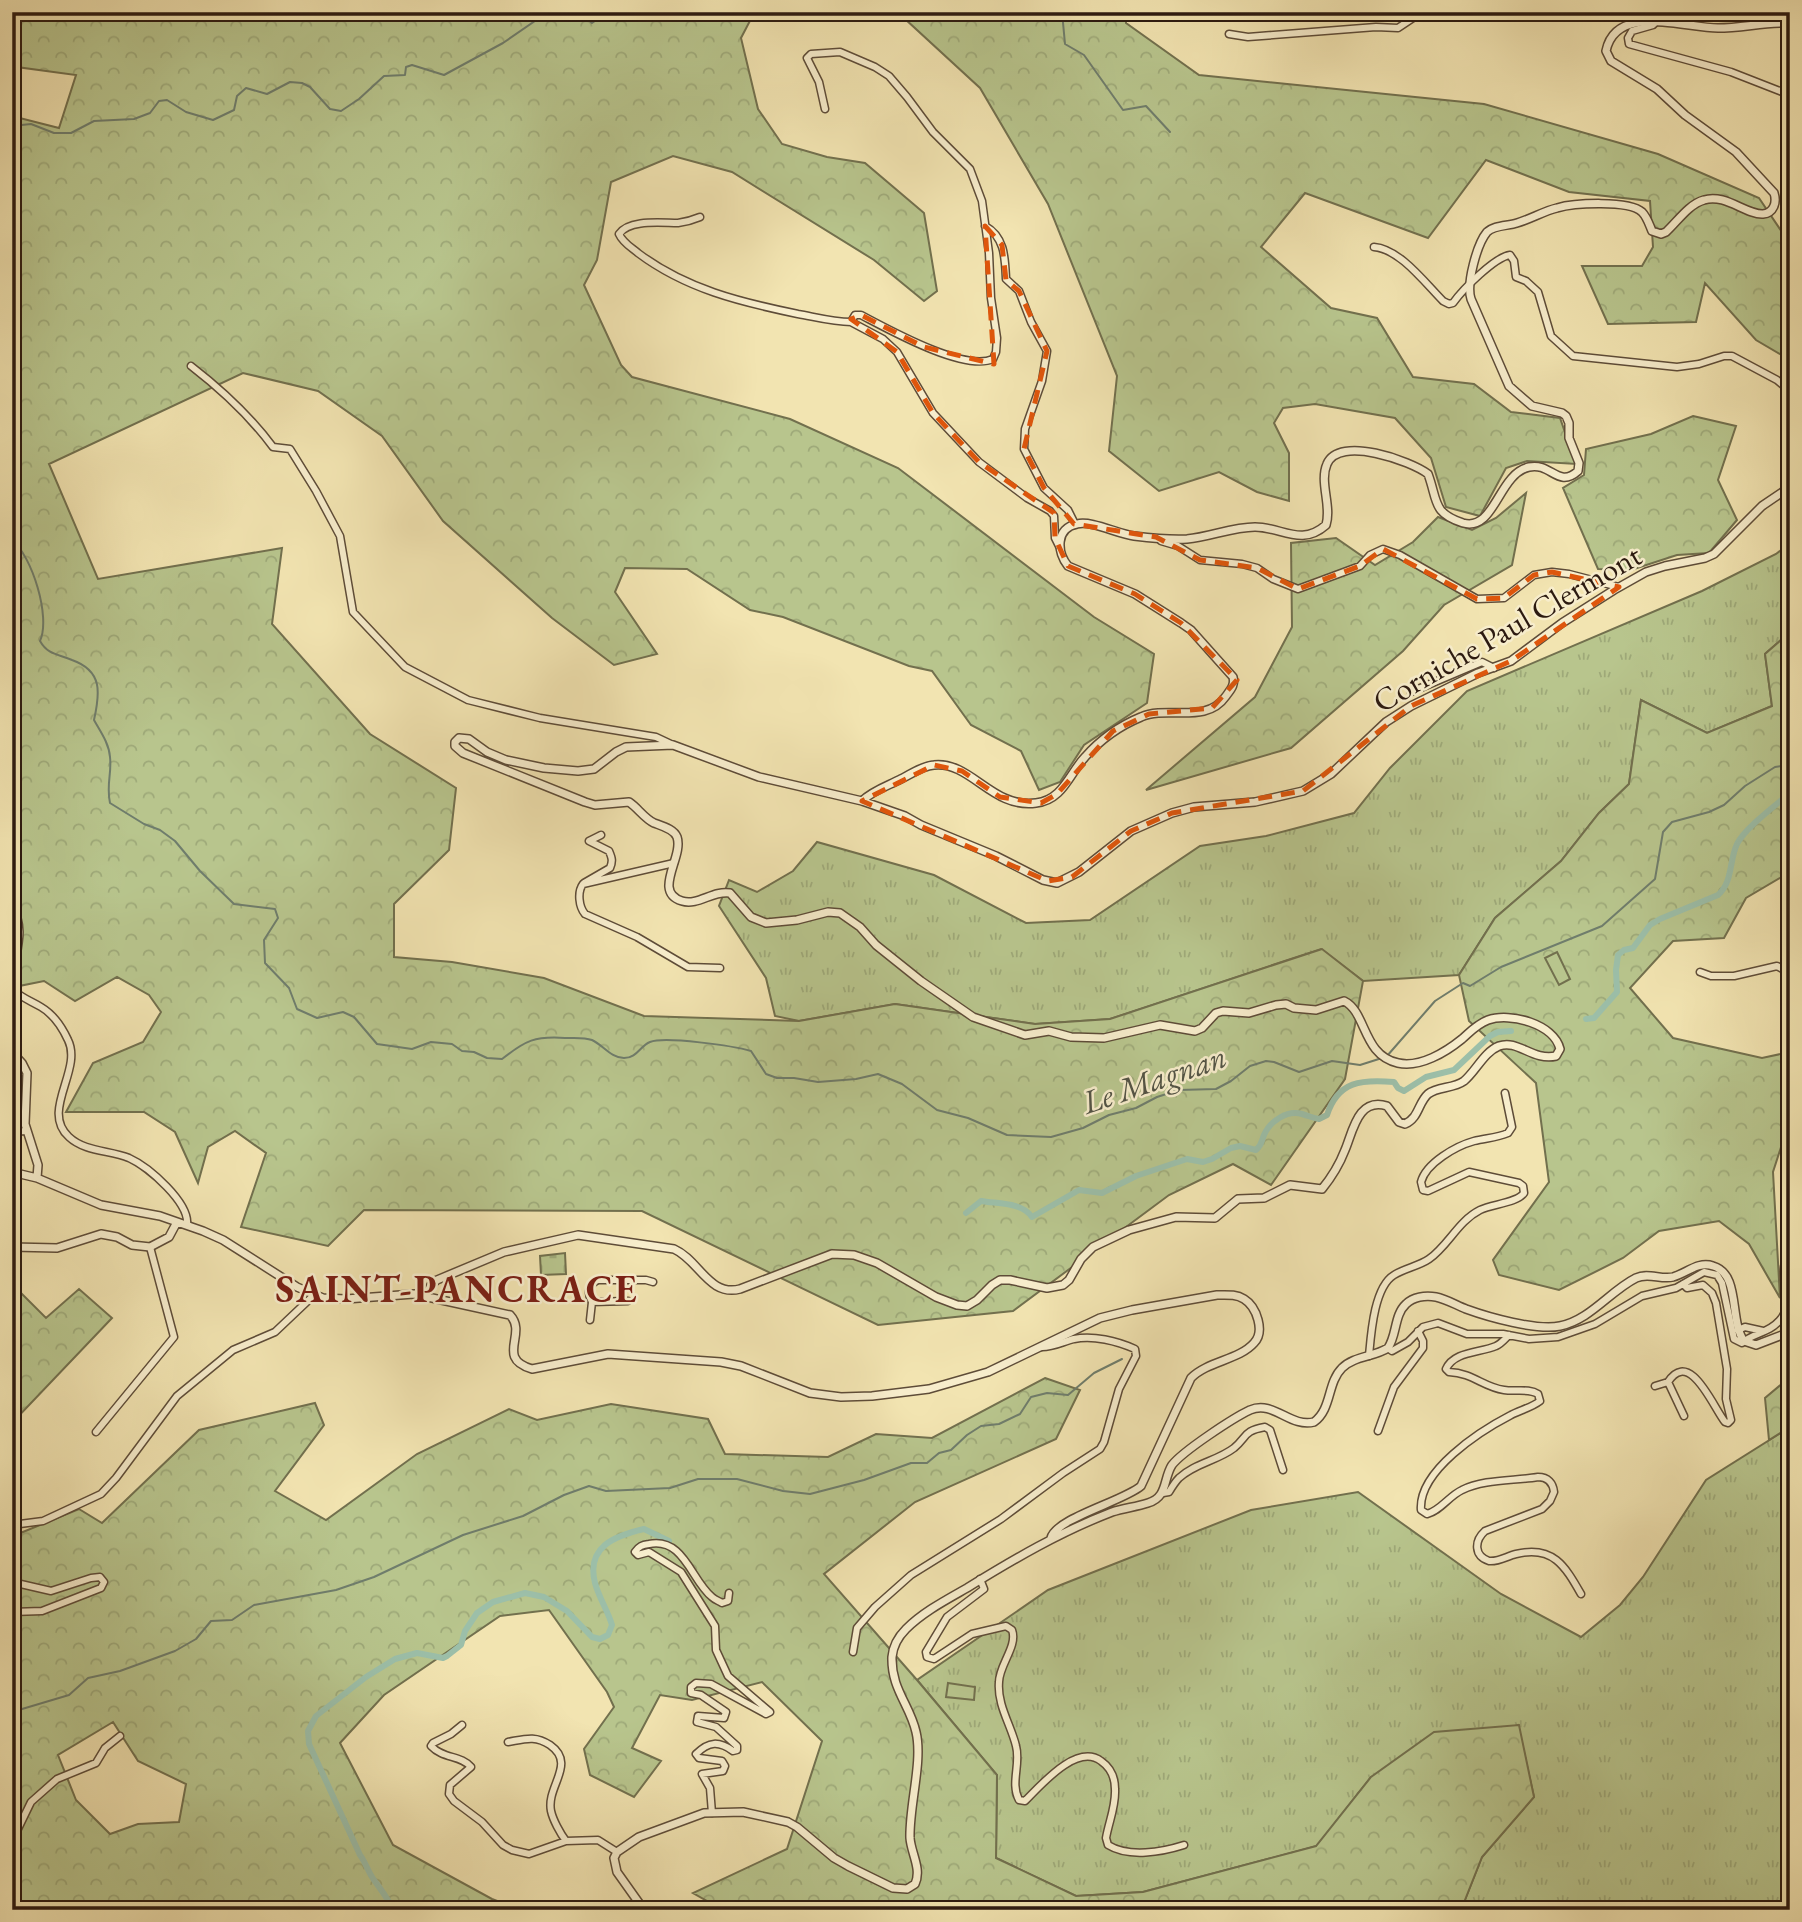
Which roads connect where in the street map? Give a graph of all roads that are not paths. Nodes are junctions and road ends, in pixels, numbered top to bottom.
1 (1422, 12) edge
2 (1656, 22) junction
3 (1790, 23) edge
4 (1229, 34) dead end
5 (1790, 95) edge
6 (825, 109) dead end
7 (700, 217) dead end
8 (985, 226) junction
9 (1374, 247) dead end
10 (1468, 287) junction
11 (851, 322) junction
12 (191, 366) dead end
13 (1790, 391) edge
14 (1790, 487) edge
15 (1075, 524) junction
16 (1156, 537) junction
17 (1059, 546) junction
18 (1619, 587) junction
19 (1494, 668) junction
20 (1411, 692) dead end
21 (673, 745) junction
22 (862, 801) junction
23 (601, 835) dead end
24 (674, 863) junction
25 (583, 884) junction
26 (12, 905) edge
27 (720, 968) dead end
28 (1700, 972) dead end
29 (1790, 973) edge
30 (12, 1052) edge
31 (1505, 1093) dead end
32 (26, 1131) junction
33 (12, 1132) edge
34 (12, 1172) edge
35 (37, 1178) junction
36 (177, 1222) junction
37 (187, 1225) junction
38 (12, 1247) edge
39 (150, 1247) junction
40 (1790, 1252) edge
41 (653, 1282) dead end
42 (1683, 1284) junction
43 (313, 1296) junction
44 (426, 1296) junction
45 (628, 1301) dead end
46 (592, 1302) junction
47 (590, 1320) dead end
48 (1736, 1320) junction
49 (1755, 1328) junction
50 (1738, 1330) junction
51 (1418, 1331) junction
52 (1765, 1331) junction
53 (1790, 1332) edge
54 (1510, 1335) junction
55 (1744, 1341) junction
56 (1039, 1346) junction
57 (1388, 1348) junction
58 (1369, 1356) junction
59 (1668, 1382) junction
60 (1655, 1387) dead end
61 (1684, 1416) dead end
62 (1378, 1431) dead end
63 (96, 1432) dead end
64 (1283, 1470) dead end
65 (1163, 1493) junction
66 (12, 1525) edge
67 (1051, 1538) junction
68 (980, 1579) junction
69 (12, 1582) edge
70 (729, 1593) dead end
71 (1581, 1594) dead end
72 (12, 1612) edge
73 (853, 1652) dead end
74 (462, 1725) dead end
75 (120, 1736) dead end
76 (508, 1742) dead end
77 (712, 1813) junction
78 (12, 1836) edge
79 (566, 1841) junction
80 (1184, 1845) dead end
81 (617, 1852) junction
82 (644, 1910) edge

1 - 4 street
2 - 3 street
2 - 5 street
2 - 10 street
6 - 8 street
7 - 11 street
8 - 11 street
8 - 15 street
9 - 10 street
10 - 13 street
10 - 16 street
11 - 17 street
12 - 21 street
14 - 18 street, Corniche Paul Clermont
15 - 16 street
15 - 17 street
16 - 18 street
17 - 22 street
18 - 19 street, Corniche Paul Clermont
19 - 20 street
19 - 22 street, Corniche Paul Clermont
21 - 22 street
21 - 24 street
23 - 25 street
24 - 25 street
24 - 44 street
25 - 27 street
26 - 37 street
28 - 29 street
30 - 32 street
31 - 58 street
32 - 33 street
32 - 35 street
34 - 35 street
35 - 36 street
36 - 37 street
36 - 39 street
37 - 43 street
38 - 39 street
39 - 63 street
40 - 52 street
41 - 46 street
42 - 54 street
42 - 55 street
42 - 59 street
43 - 44 street
43 - 66 street
44 - 56 street
45 - 46 street
46 - 47 street
48 - 49 street
48 - 50 street
48 - 57 street
49 - 50 street
49 - 52 street
50 - 55 street
51 - 54 street
51 - 57 street
51 - 62 street
52 - 55 street
53 - 55 street
54 - 71 street
56 - 67 street
56 - 73 street
57 - 58 street
58 - 65 street
59 - 60 street
59 - 61 street
64 - 65 street
65 - 67 street
67 - 68 street
68 - 77 street
68 - 80 street
69 - 72 street
70 - 77 street
74 - 79 street
75 - 78 street
76 - 79 street
77 - 81 street
79 - 81 street
81 - 82 street

